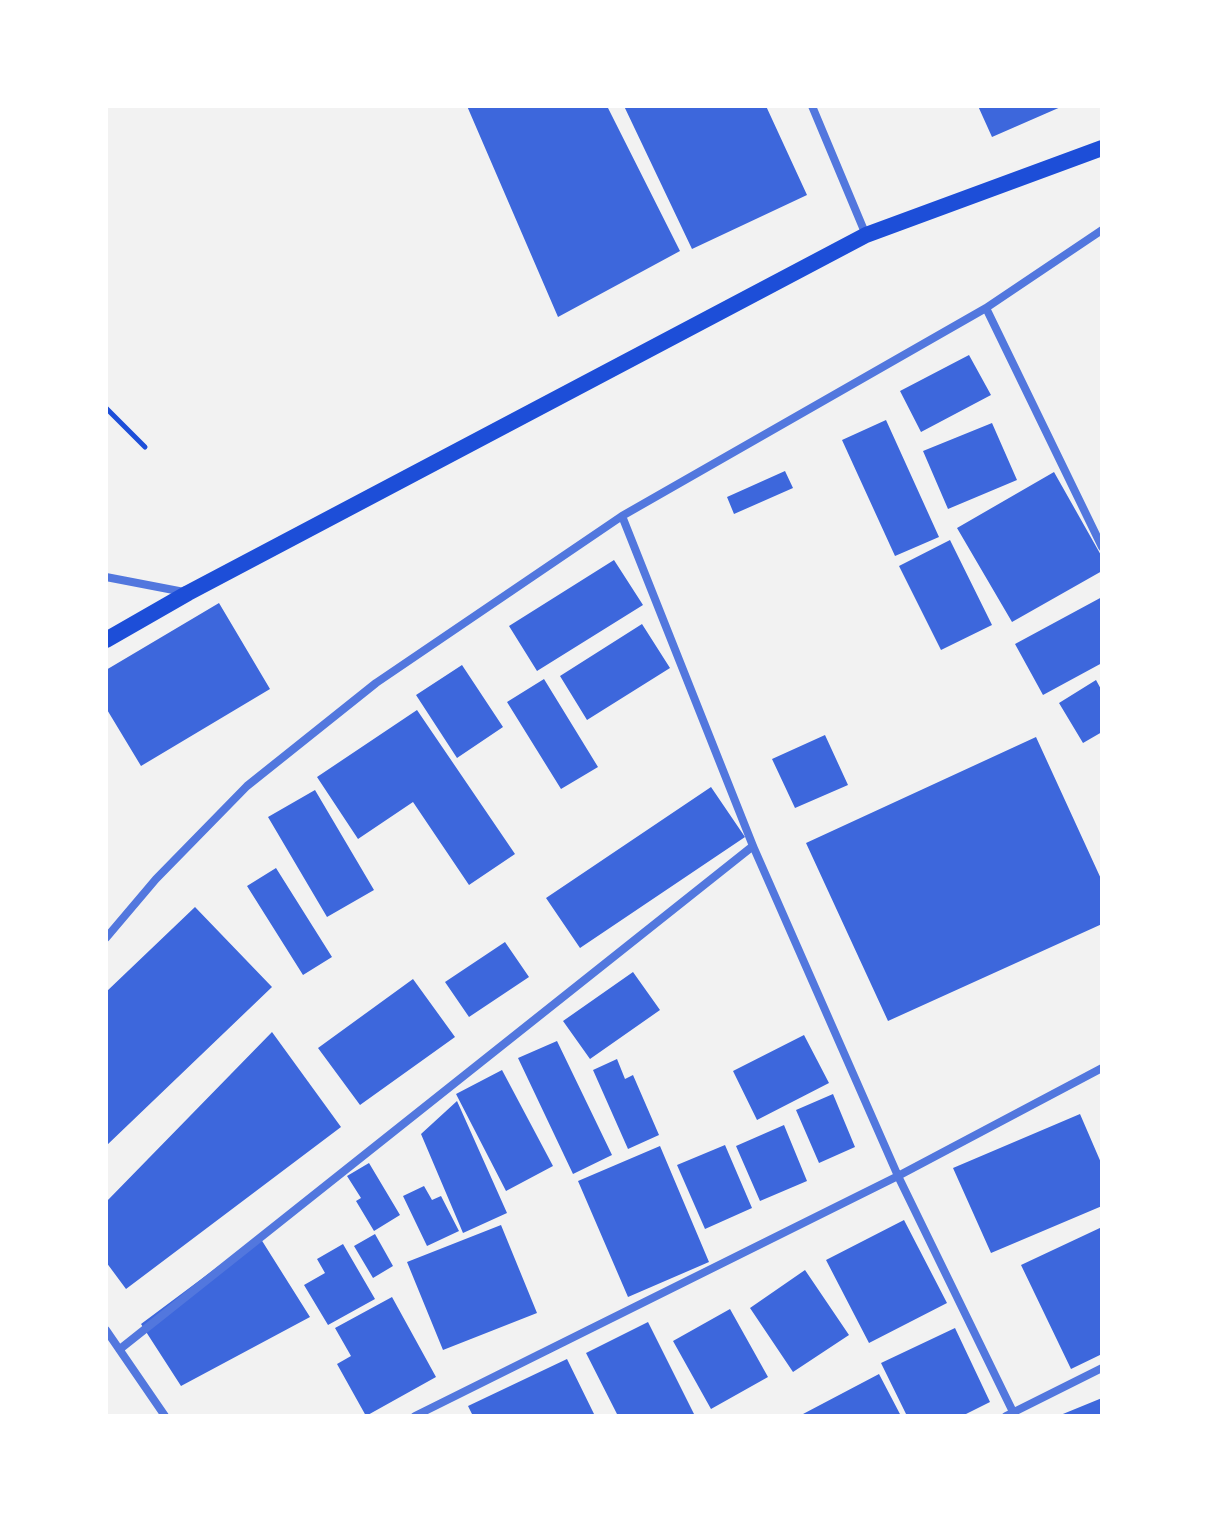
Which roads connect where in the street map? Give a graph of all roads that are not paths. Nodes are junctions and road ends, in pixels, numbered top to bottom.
1 (812, 106) edge
2 (1102, 148) edge
3 (1102, 230) edge
4 (866, 235) junction
5 (986, 308) junction
6 (622, 516) junction
7 (1102, 547) edge
8 (106, 577) edge
9 (188, 593) junction
10 (106, 640) edge
11 (753, 846) junction
12 (106, 938) edge
13 (1102, 1068) edge
14 (898, 1176) junction
15 (106, 1330) edge
16 (120, 1349) junction
17 (1102, 1368) edge
18 (1011, 1415) edge
19 (165, 1416) edge
20 (415, 1416) edge

1 - 4 street
2 - 4 main road
3 - 5 street
4 - 9 main road
5 - 6 street
5 - 7 street
6 - 11 street
6 - 12 street
8 - 9 street
9 - 10 main road
11 - 14 street
11 - 16 street
13 - 14 street
14 - 18 street
14 - 20 street
15 - 16 street
16 - 19 street
17 - 18 street

